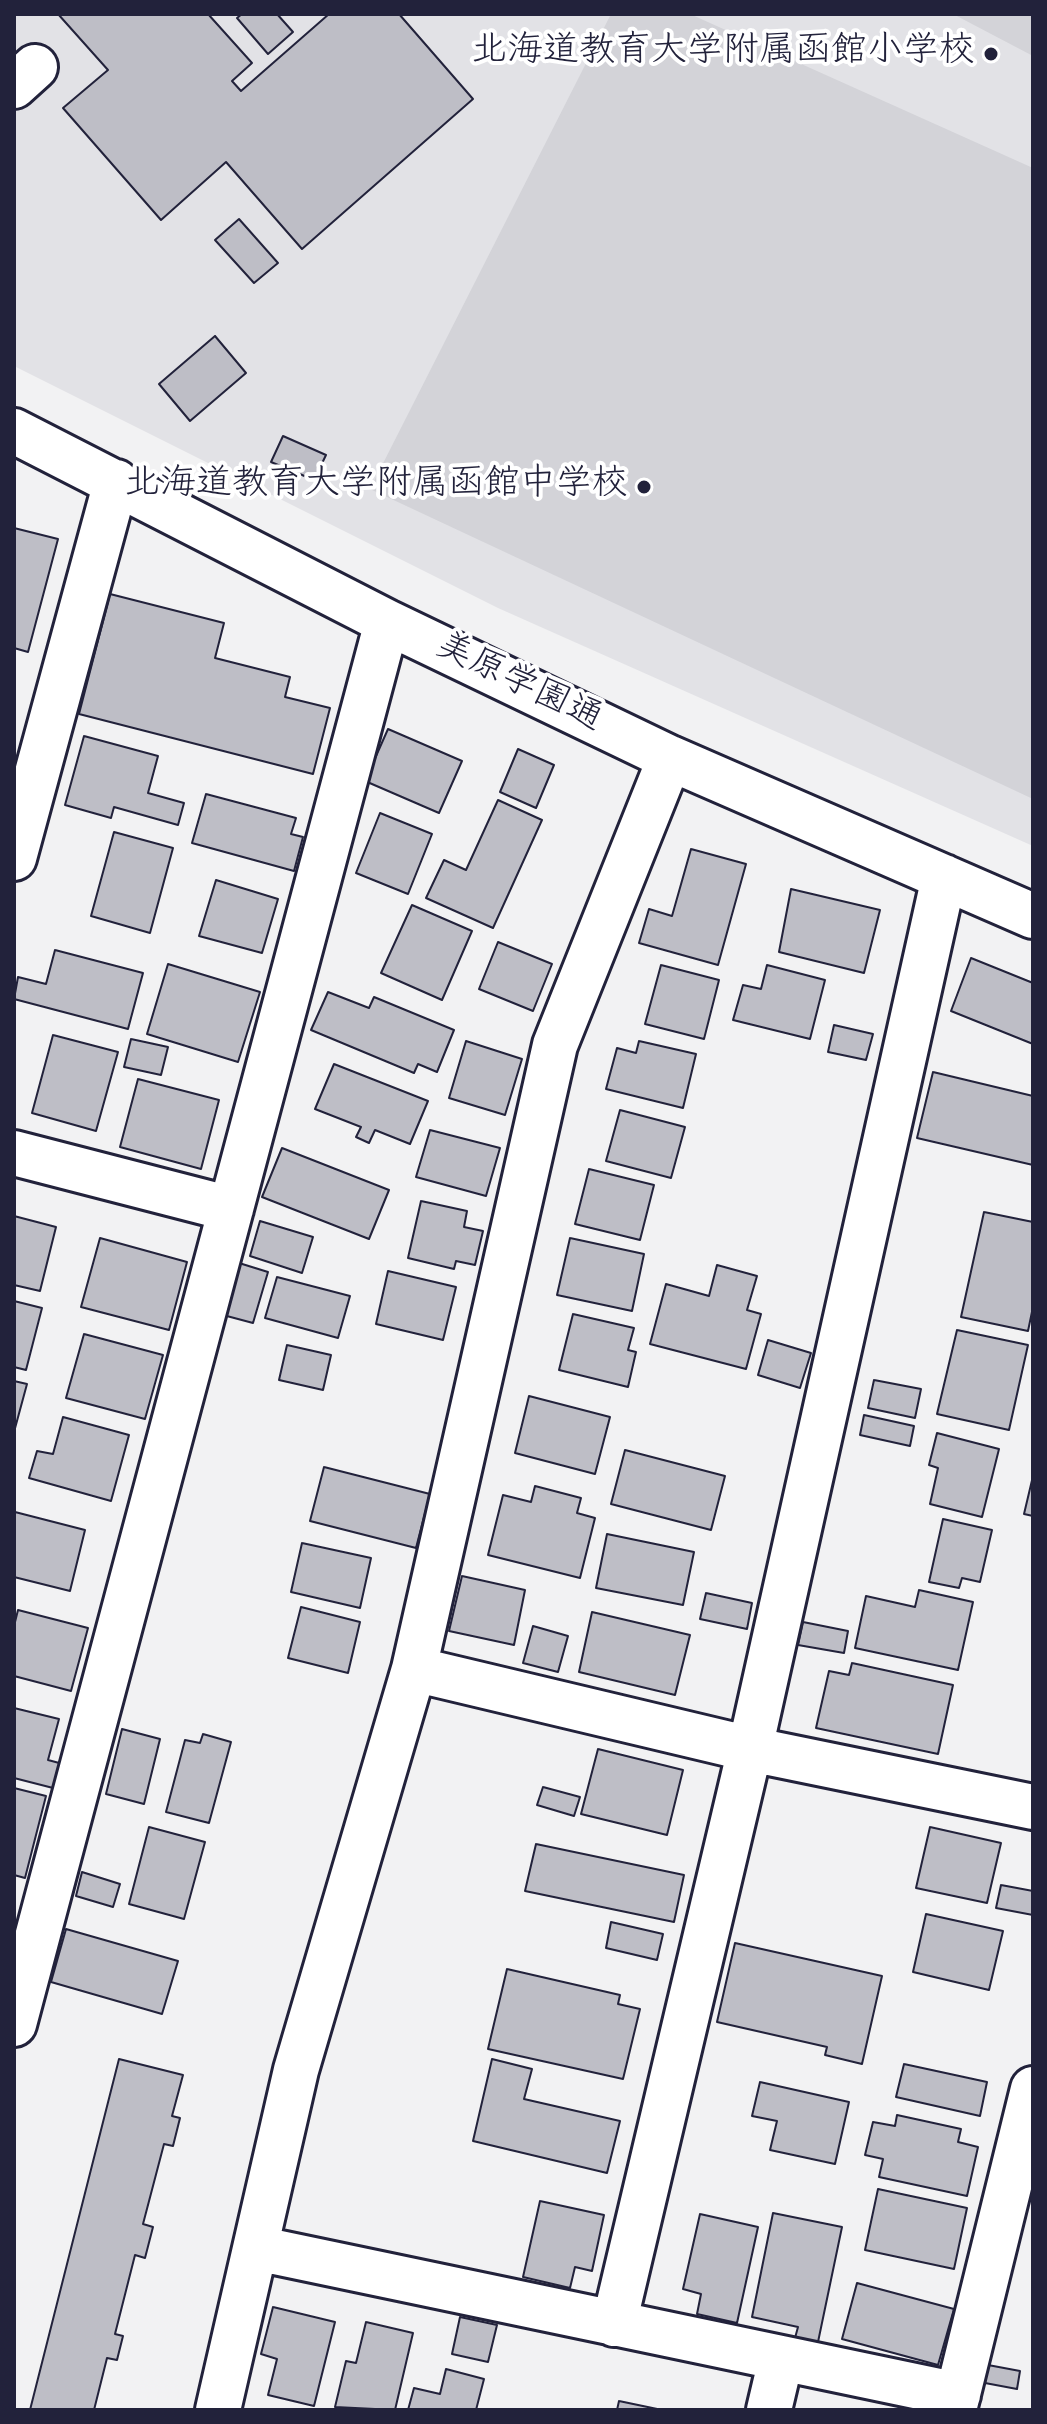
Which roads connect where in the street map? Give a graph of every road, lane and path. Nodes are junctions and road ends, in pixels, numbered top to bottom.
1 (14, 431) edge
2 (116, 482) junction
3 (387, 622) junction
4 (670, 758) junction
5 (14, 858) edge
6 (944, 877) junction
7 (1033, 916) edge
8 (14, 1153) edge
9 (231, 1209) junction
10 (414, 1669) junction
11 (750, 1749) junction
12 (1033, 1807) edge
13 (14, 2024) edge
14 (1033, 2089) edge
15 (256, 2248) junction
16 (614, 2324) junction
17 (781, 2359) junction
18 (956, 2403) edge
19 (218, 2410) edge
20 (769, 2410) edge

1 - 2 street, 美原学園通
2 - 3 street, 美原学園通
2 - 5 street
3 - 4 street, 美原学園通
3 - 9 street
4 - 6 street, 美原学園通
4 - 10 street
6 - 7 street, 美原学園通
6 - 11 street
8 - 9 street
9 - 13 street
10 - 11 street
10 - 15 street
11 - 12 street
11 - 16 street
14 - 18 street
15 - 16 street
15 - 19 street
16 - 17 street
17 - 18 street
17 - 20 street

